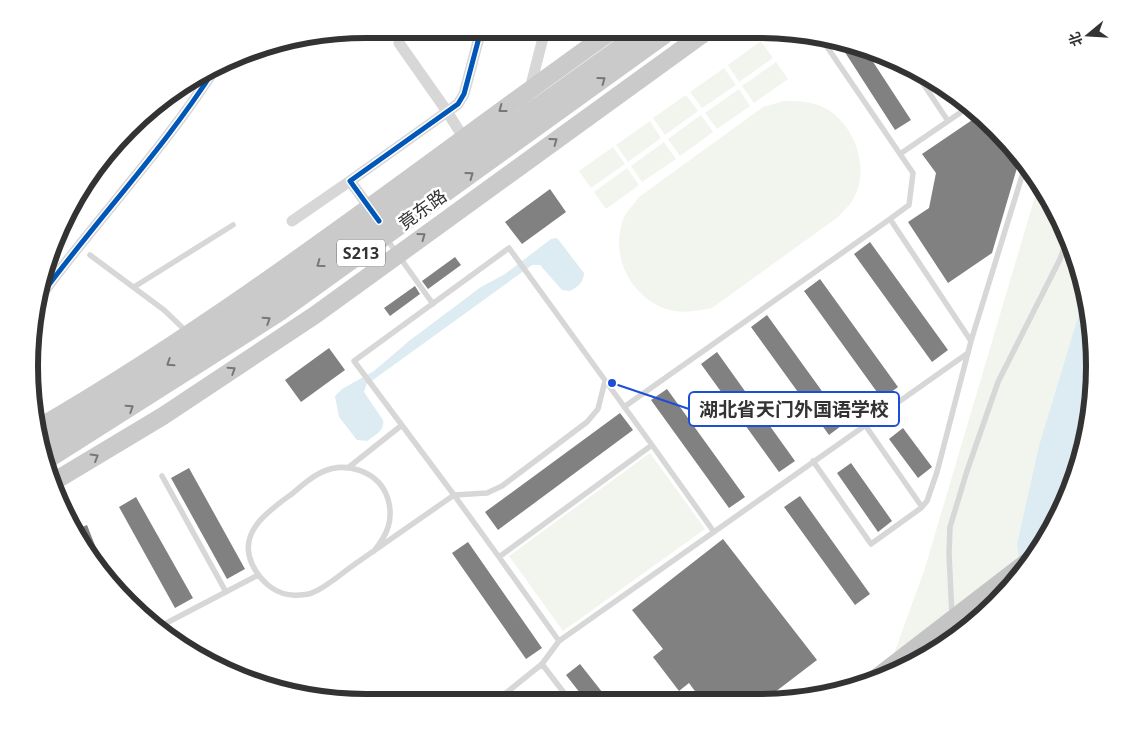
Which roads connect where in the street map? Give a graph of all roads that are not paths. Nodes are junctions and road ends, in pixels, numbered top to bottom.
1 (479, 38) edge
2 (543, 38) edge
3 (601, 38) edge
4 (634, 38) edge
5 (659, 38) edge
6 (697, 38) edge
7 (399, 43) dead end
8 (827, 45) edge
9 (207, 79) edge
10 (923, 83) edge
11 (529, 88) junction
12 (964, 110) edge
13 (447, 112) junction
14 (948, 121) junction
15 (526, 125) junction
16 (463, 138) junction
17 (474, 153) junction
18 (900, 154) junction
19 (1023, 173) edge
20 (350, 181) junction
21 (890, 218) junction
22 (377, 221) junction
23 (292, 222) dead end
24 (233, 225) dead end
25 (1064, 249) edge
26 (397, 254) junction
27 (90, 255) dead end
28 (48, 286) edge
29 (134, 287) junction
30 (433, 304) junction
31 (193, 340) junction
32 (972, 341) junction
33 (968, 353) junction
34 (605, 381) junction
35 (624, 407) junction
36 (43, 425) edge
37 (402, 425) junction
38 (865, 425) junction
39 (47, 443) edge
40 (652, 445) junction
41 (51, 458) edge
42 (813, 461) junction
43 (349, 467) junction
44 (162, 476) dead end
45 (58, 479) edge
46 (454, 495) junction
47 (922, 507) junction
48 (714, 532) junction
49 (374, 551) junction
50 (498, 557) junction
51 (258, 576) junction
52 (1009, 576) edge
53 (226, 592) junction
54 (954, 618) junction
55 (163, 625) edge
56 (559, 641) junction
57 (896, 663) edge
58 (542, 664) junction
59 (505, 694) edge
60 (565, 694) edge

1 - 13 street
2 - 11 street
3 - 11 main road
4 - 15 main road, 竟东路 / S213
15 -> 5 main road, 竟东路 / S213
26 -> 6 main road
7 - 13 street
8 - 18 lane
9 - 28 street
10 - 14 lane
11 - 15 street
11 -> 16 main road
12 - 14 lane
13 - 16 street
13 - 20 street
14 - 18 lane
15 - 17 main road, 竟东路 / S213
22 -> 15 main road, 竟东路 / S213
16 - 17 street
16 - 22 main road
17 - 22 main road, 竟东路 / S213
18 - 21 lane
19 - 32 lane
20 - 22 street
20 - 23 street
21 - 32 lane
21 - 35 lane
22 - 26 lane
22 -> 31 main road, 竟东路 / S213
41 -> 22 main road, 竟东路 / S213
24 - 29 lane
25 - 54 lane
26 - 30 lane
45 -> 26 main road
27 - 29 lane
29 - 31 lane
30 - 34 lane
30 - 37 lane
31 - 36 main road
31 -> 39 main road, 竟东路 / S213
32 - 33 lane
33 - 38 lane
33 - 47 lane
34 - 35 lane
34 - 46 lane
35 - 40 lane
37 - 43 lane
37 - 46 lane
38 - 42 lane
38 - 47 lane
40 - 48 lane
40 - 50 lane
42 - 47 lane
42 - 48 lane
43 - 49 lane
43 - 51 lane
44 - 53 lane
46 - 49 lane
46 - 50 lane
48 - 56 lane
49 - 51 lane
50 - 56 lane
51 - 53 lane
52 - 54 highway
53 - 55 lane
54 - 57 highway
56 - 58 lane
58 - 59 lane
58 - 60 lane

